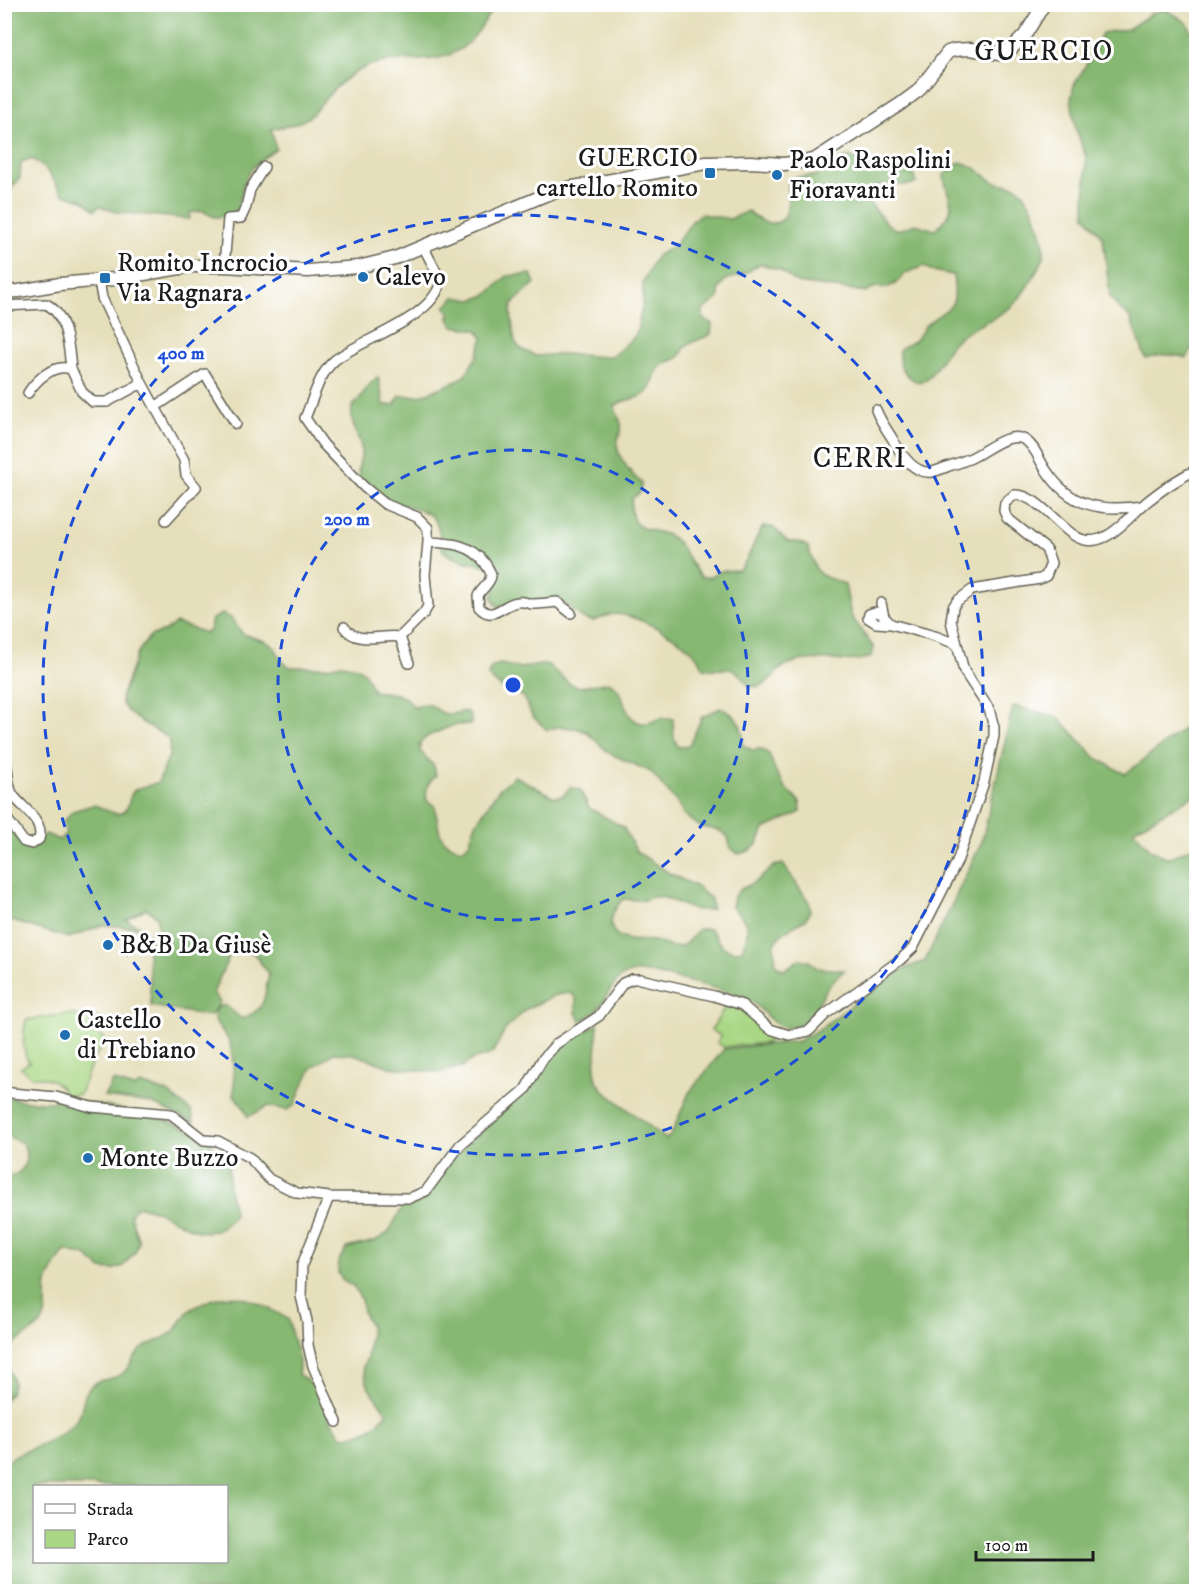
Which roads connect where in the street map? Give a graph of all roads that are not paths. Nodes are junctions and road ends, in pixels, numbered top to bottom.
1 (1044, 4) edge
2 (264, 167) dead end
3 (423, 246) junction
4 (224, 266) junction
5 (99, 280) junction
6 (4, 292) edge
7 (4, 306) edge
8 (70, 369) junction
9 (142, 382) junction
10 (28, 393) dead end
11 (155, 407) junction
12 (876, 410) dead end
13 (236, 424) dead end
14 (1197, 470) edge
15 (1142, 506) junction
16 (166, 520) dead end
17 (429, 542) junction
18 (881, 603) dead end
19 (571, 613) dead end
20 (883, 614) junction
21 (891, 624) junction
22 (344, 627) dead end
23 (400, 637) junction
24 (956, 645) junction
25 (409, 663) dead end
26 (4, 758) edge
27 (4, 814) edge
28 (4, 1090) edge
29 (329, 1197) junction
30 (337, 1422) dead end

1 - 3 main road
2 - 4 street
3 - 4 main road
3 - 17 street
4 - 5 main road
5 - 6 main road
5 - 9 street
7 - 8 street
8 - 9 street
8 - 10 street
9 - 11 street
11 - 13 street
11 - 16 street
12 - 15 street
14 - 15 street
15 - 24 street
17 - 19 street
17 - 23 street
18 - 20 street
20 - 21 street
20 - 21 street
21 - 24 street
22 - 23 street
23 - 25 street
24 - 29 street
26 - 27 street
28 - 29 street
29 - 30 street

